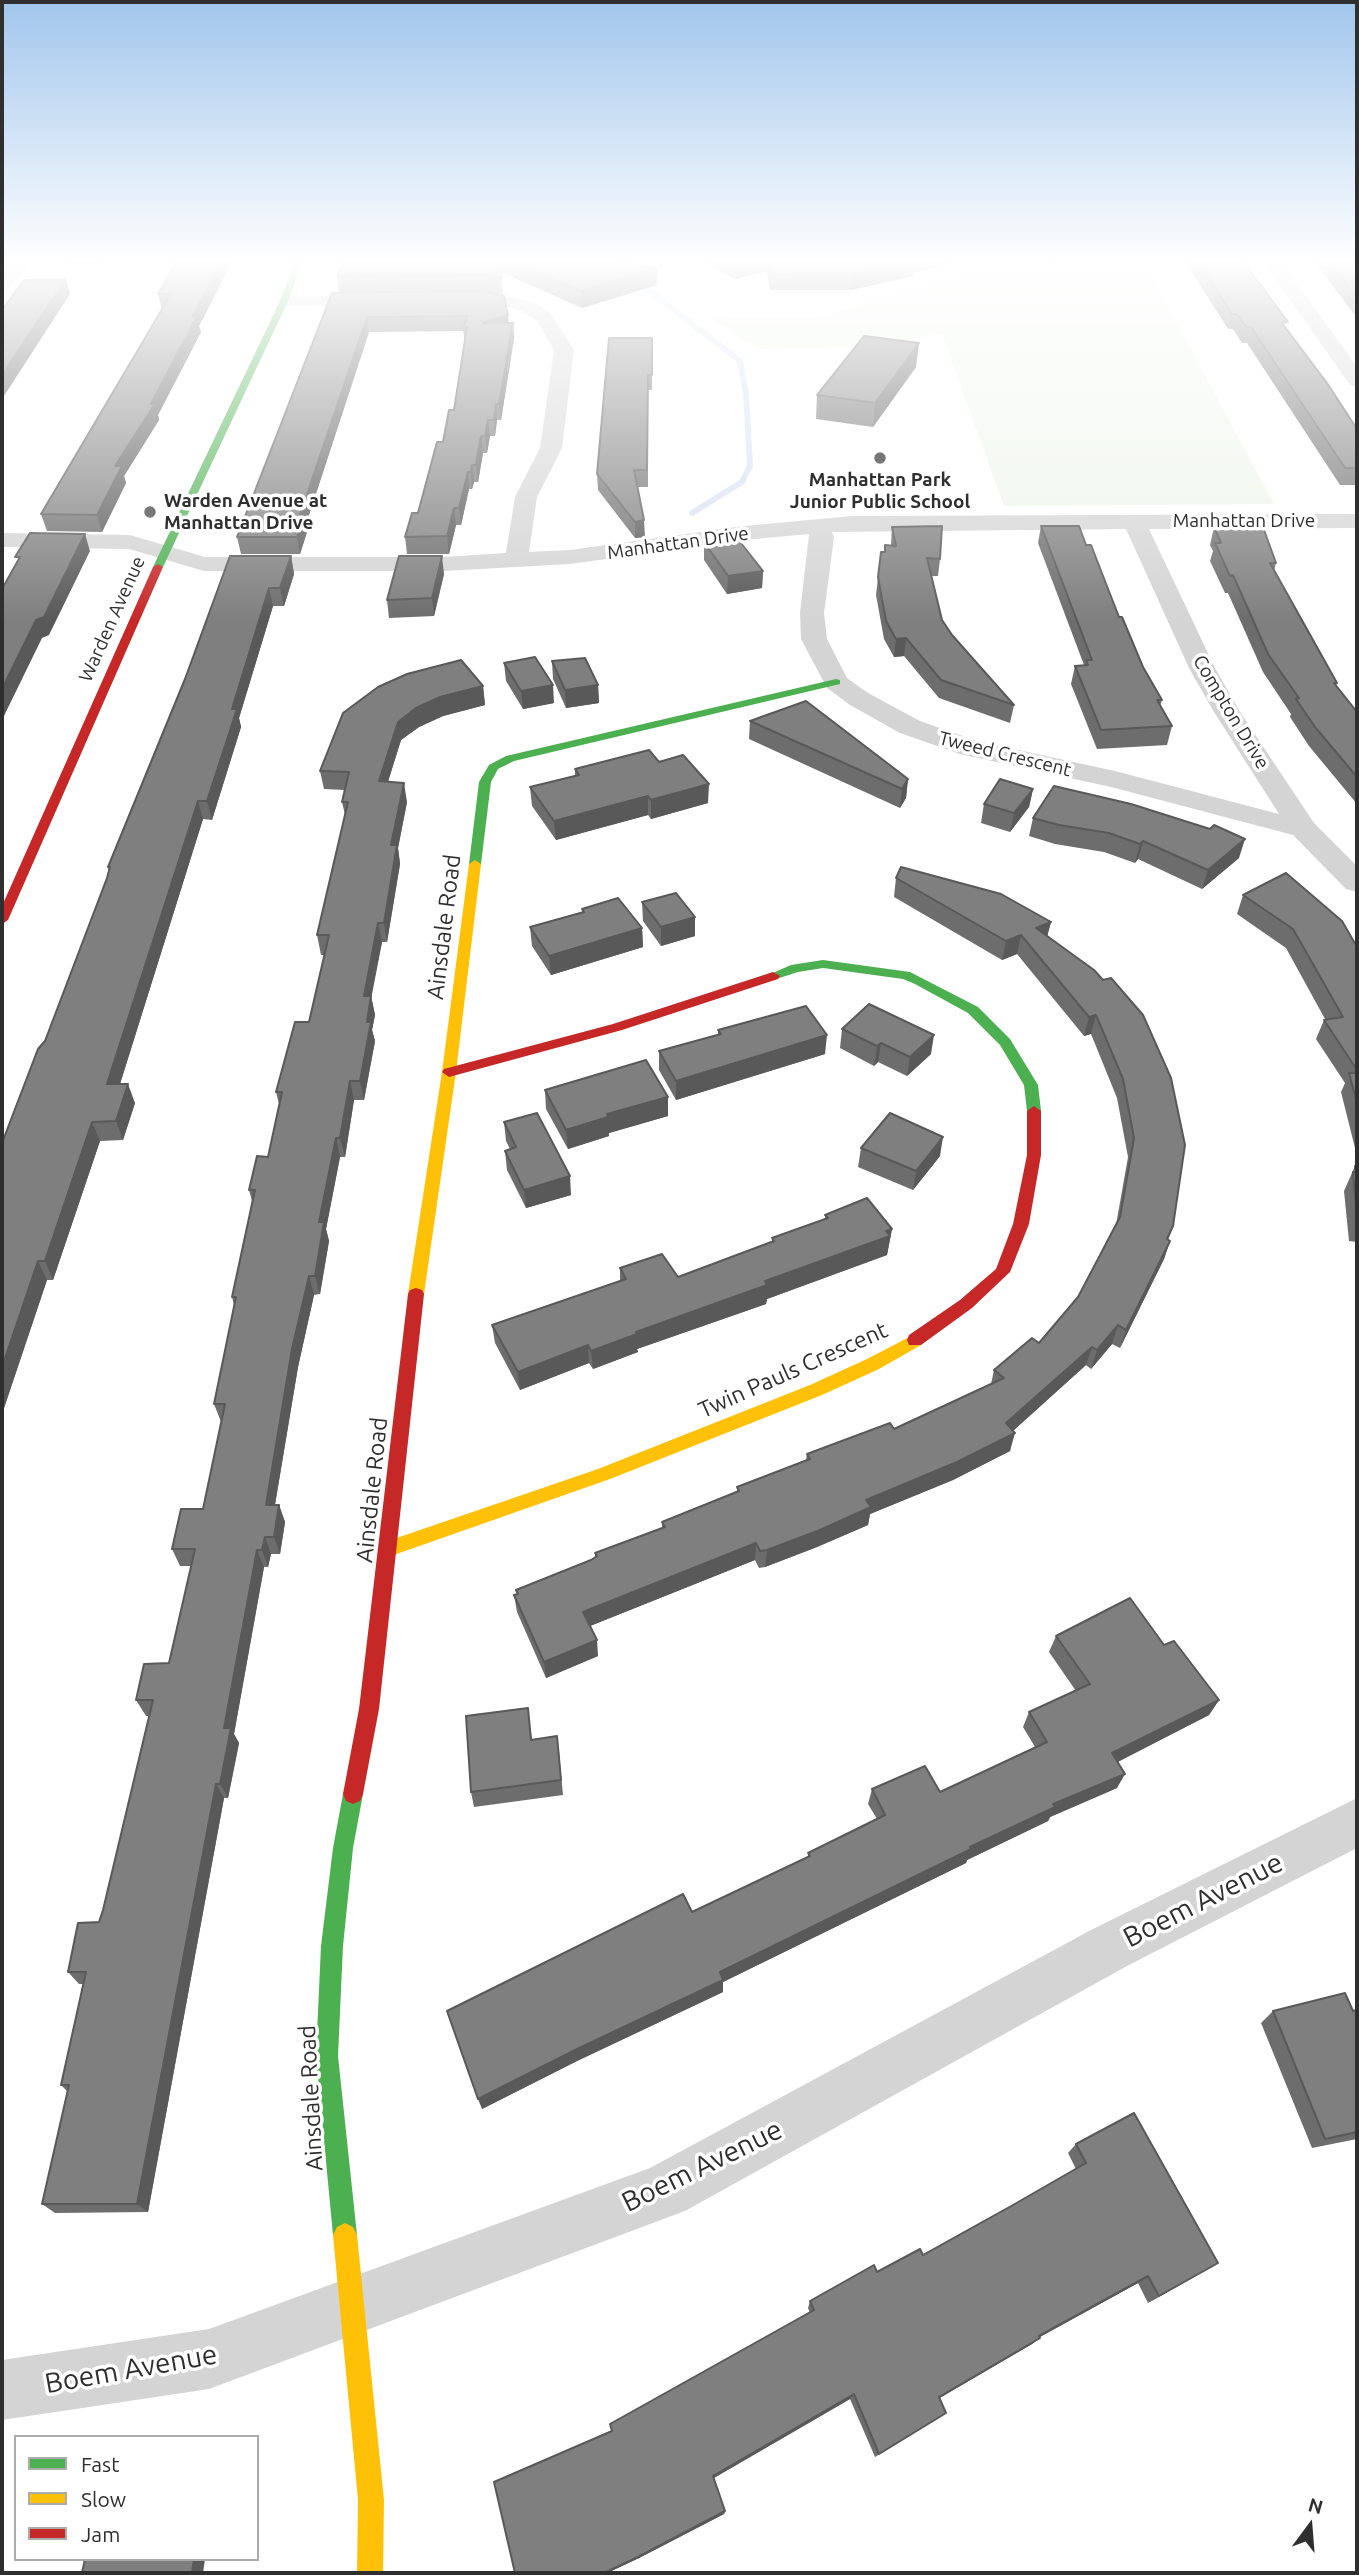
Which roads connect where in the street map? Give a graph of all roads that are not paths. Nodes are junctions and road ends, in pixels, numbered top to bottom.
1 (246, 380) edge
2 (561, 380) edge
3 (1357, 521) edge
4 (1134, 522) junction
5 (818, 525) junction
6 (2, 540) edge
7 (164, 553) junction
8 (519, 561) junction
9 (836, 682) junction
10 (1303, 828) junction
11 (1357, 883) edge
12 (2, 920) edge
13 (449, 1072) junction
14 (388, 1549) junction
15 (1357, 1822) edge
16 (353, 2308) junction
17 (2, 2390) edge
18 (370, 2573) edge

1 - 7 street, Warden Avenue
2 - 8 street
3 - 4 street, Manhattan Drive
4 - 5 street, Manhattan Drive
4 - 10 street, Compton Drive
5 - 8 street, Manhattan Drive
5 - 9 street, Tweed Crescent
6 - 7 street, Manhattan Drive
7 - 8 street, Manhattan Drive
7 - 12 street, Warden Avenue
9 - 10 street, Tweed Crescent
9 - 13 street, Ainsdale Road
10 - 11 street, Compton Drive
13 - 14 street, Ainsdale Road
13 - 14 street, Twin Pauls Crescent
14 - 16 street, Ainsdale Road
15 - 16 street, Boem Avenue
16 - 17 street, Boem Avenue
16 - 18 street, Ainsdale Road

